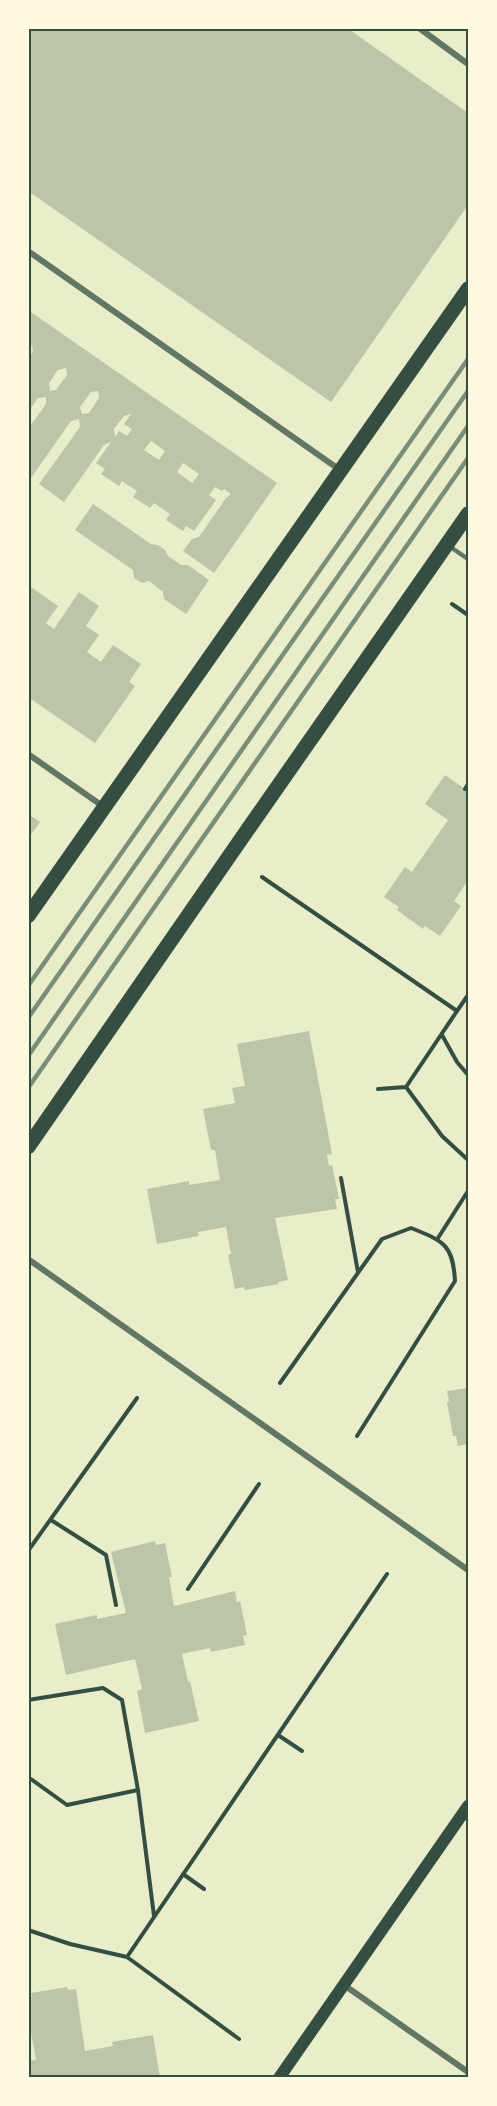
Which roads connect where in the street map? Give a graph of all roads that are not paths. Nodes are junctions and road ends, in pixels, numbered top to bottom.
1 (418, 28) edge
2 (468, 64) edge
3 (28, 251) edge
4 (468, 290) edge
5 (340, 470) junction
6 (468, 514) edge
7 (447, 545) junction
8 (468, 559) edge
9 (28, 754) edge
10 (104, 807) junction
11 (28, 916) edge
12 (28, 1147) edge
13 (28, 1259) edge
14 (468, 1570) edge
15 (468, 1806) edge
16 (343, 1985) junction
17 (468, 2073) edge
18 (279, 2078) edge

1 - 2 street
3 - 5 street
4 - 5 main road
5 - 10 main road
6 - 7 main road
7 - 8 lane
7 - 12 main road
9 - 10 street
10 - 11 main road
13 - 14 street
15 - 16 main road
16 - 17 street
16 - 18 main road

